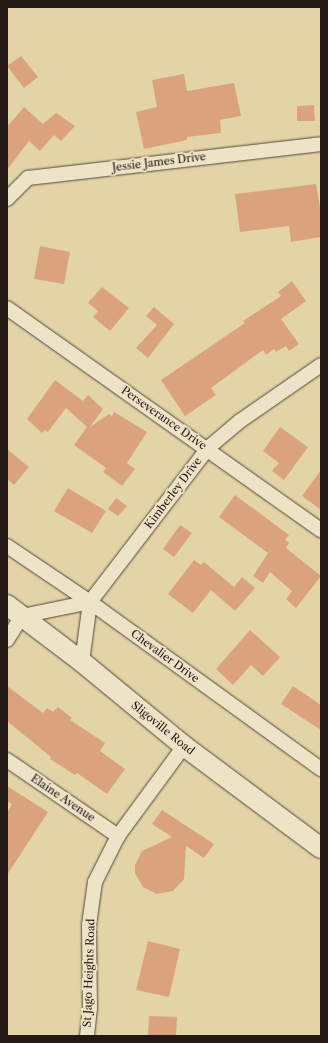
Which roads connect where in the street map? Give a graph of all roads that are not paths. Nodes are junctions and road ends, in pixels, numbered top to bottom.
1 (321, 144) edge
2 (7, 199) edge
3 (7, 308) edge
4 (321, 365) edge
5 (208, 448) junction
6 (321, 530) edge
7 (7, 546) edge
8 (90, 602) junction
9 (15, 611) edge
10 (7, 640) edge
11 (82, 662) junction
12 (184, 746) junction
13 (7, 760) edge
14 (321, 769) edge
15 (118, 836) junction
16 (321, 848) edge
17 (87, 1036) edge

1 - 2 street, Jessie James Drive
3 - 5 street, Perseverance Drive
4 - 5 street, Kimberley Drive
5 - 6 street, Perseverance Drive
5 - 8 street, Kimberley Drive
7 - 8 street, Chevalier Drive
8 - 9 street
8 - 11 street, Kimberley Drive
8 - 14 street, Chevalier Drive
9 - 10 street
9 - 11 street, Sligoville Road
11 - 12 street, Sligoville Road
12 - 15 street, St Jago Heights Road
12 - 16 street, Sligoville Road
13 - 15 street, Elaine Avenue
15 - 17 street, St Jago Heights Road

